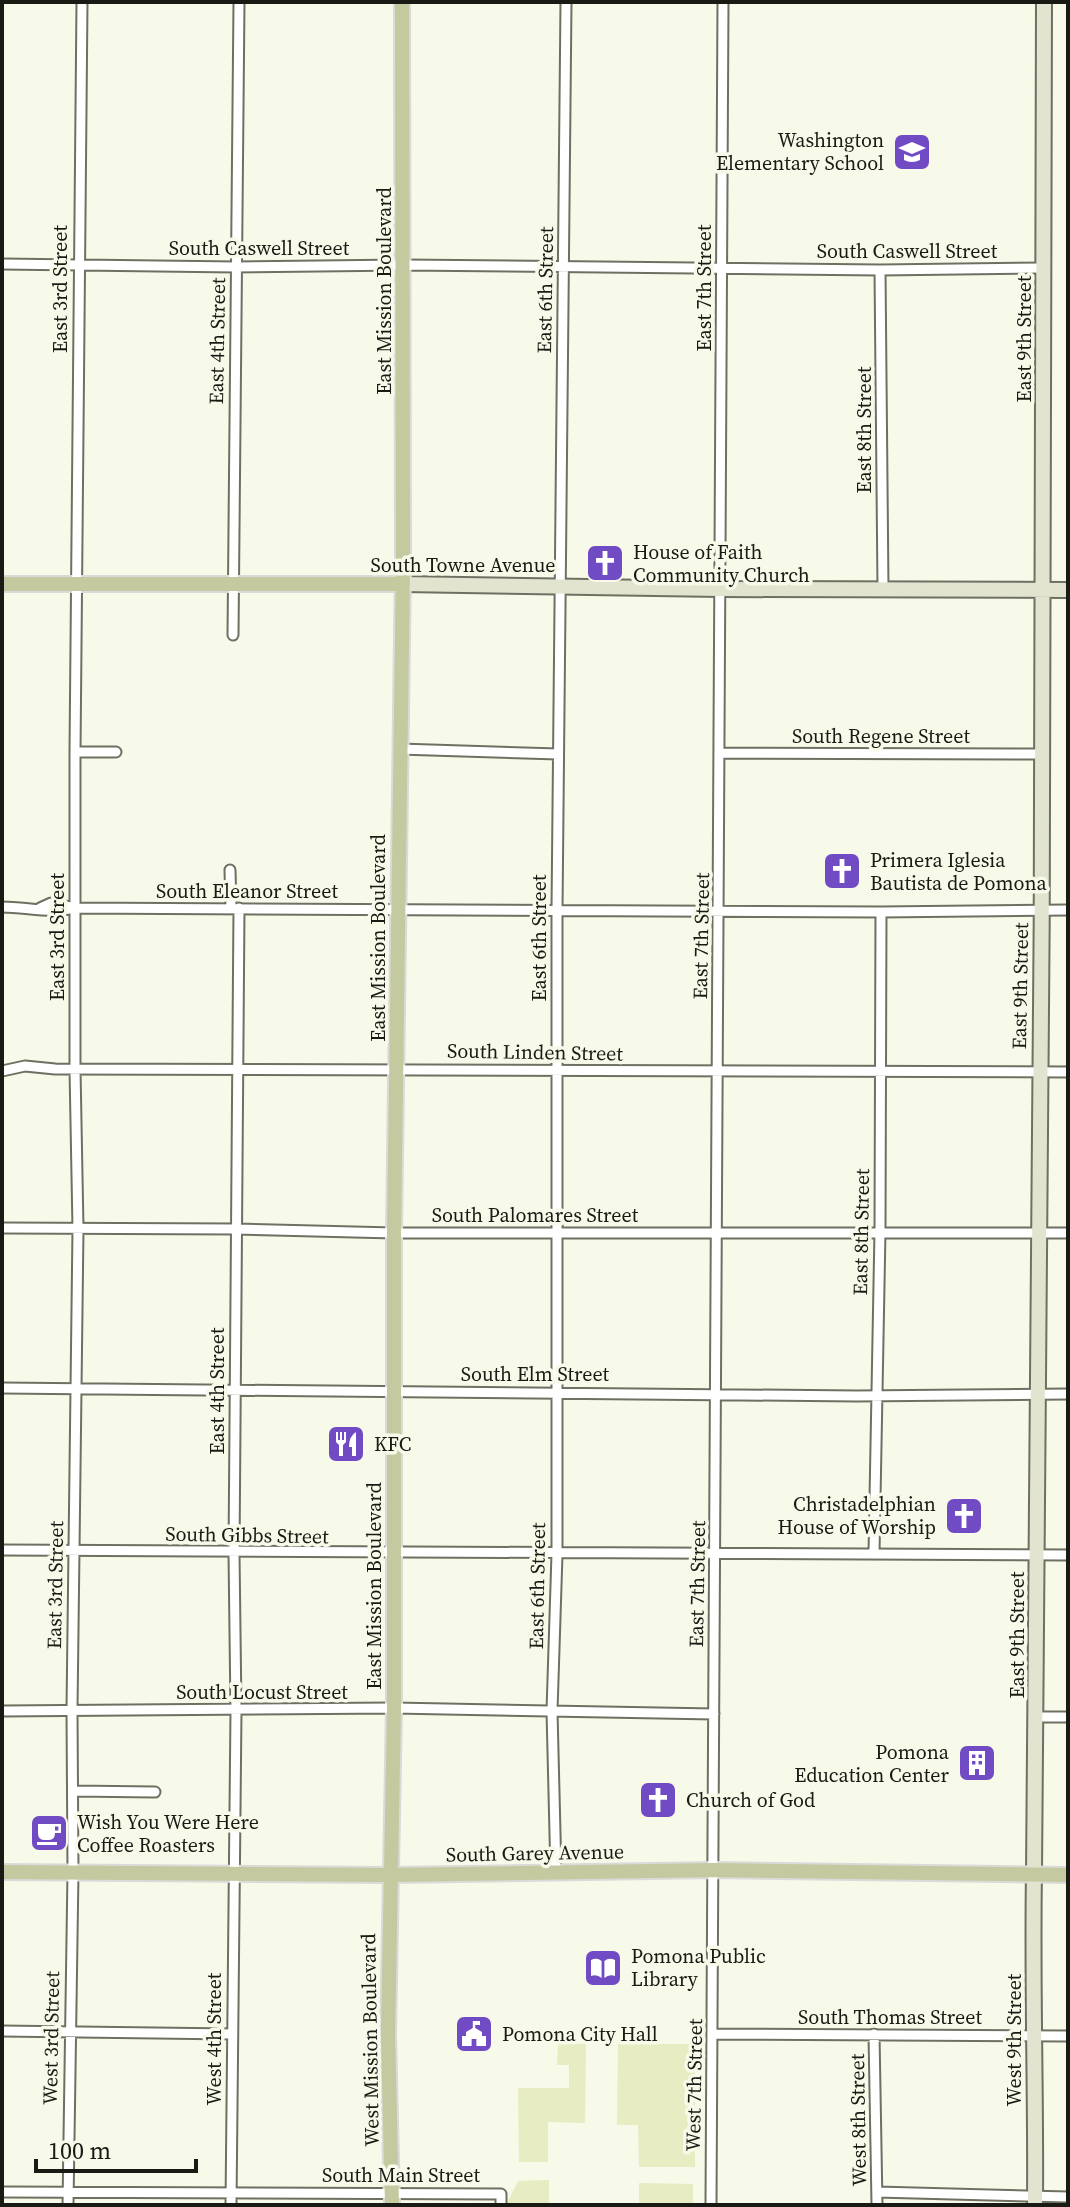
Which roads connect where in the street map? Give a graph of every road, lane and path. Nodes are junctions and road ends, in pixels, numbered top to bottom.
1 (82, 2) edge
2 (239, 2) edge
3 (402, 2) edge
4 (566, 2) edge
5 (723, 2) edge
6 (1044, 2) edge
7 (2, 264) edge
8 (78, 265) junction
9 (404, 265) junction
10 (563, 266) junction
11 (236, 267) junction
12 (722, 267) junction
13 (1044, 268) junction
14 (880, 270) junction
15 (2, 584) edge
16 (77, 584) junction
17 (232, 584) junction
18 (402, 584) junction
19 (560, 585) junction
20 (720, 589) junction
21 (883, 589) junction
22 (1044, 590) junction
23 (1068, 590) edge
24 (233, 635) dead end
25 (399, 749) junction
26 (75, 752) junction
27 (116, 752) dead end
28 (721, 753) junction
29 (558, 754) junction
30 (1042, 754) junction
31 (230, 870) dead end
32 (2, 907) edge
33 (75, 908) junction
34 (235, 908) junction
35 (398, 910) junction
36 (557, 910) junction
37 (719, 910) junction
38 (1041, 910) junction
39 (1068, 910) edge
40 (881, 912) junction
41 (398, 1068) junction
42 (75, 1069) junction
43 (239, 1070) junction
44 (557, 1070) junction
45 (2, 1071) edge
46 (717, 1072) junction
47 (1039, 1072) junction
48 (1068, 1072) edge
49 (880, 1073) junction
50 (2, 1228) edge
51 (78, 1229) junction
52 (236, 1229) junction
53 (880, 1231) junction
54 (716, 1232) junction
55 (1041, 1232) junction
56 (394, 1233) junction
57 (1068, 1233) edge
58 (556, 1234) junction
59 (2, 1388) edge
60 (76, 1388) junction
61 (235, 1390) junction
62 (556, 1391) junction
63 (394, 1392) junction
64 (1037, 1393) junction
65 (718, 1394) junction
66 (1068, 1394) edge
67 (876, 1396) junction
68 (2, 1550) edge
69 (73, 1551) junction
70 (234, 1553) junction
71 (874, 1553) junction
72 (395, 1554) junction
73 (557, 1554) junction
74 (716, 1555) junction
75 (1068, 1555) edge
76 (1037, 1556) junction
77 (394, 1708) junction
78 (72, 1710) junction
79 (2, 1711) edge
80 (236, 1711) junction
81 (552, 1711) junction
82 (714, 1714) junction
83 (1037, 1717) junction
84 (1068, 1717) edge
85 (73, 1791) junction
86 (155, 1792) dead end
87 (715, 1870) junction
88 (2, 1872) edge
89 (73, 1872) junction
90 (234, 1873) junction
91 (556, 1874) junction
92 (390, 1875) junction
93 (1034, 1875) junction
94 (1068, 1875) edge
95 (2, 2031) edge
96 (69, 2032) junction
97 (232, 2034) junction
98 (713, 2034) junction
99 (874, 2034) junction
100 (1034, 2035) junction
101 (1068, 2036) edge
102 (2, 2192) edge
103 (68, 2192) junction
104 (231, 2192) junction
105 (877, 2192) junction
106 (1068, 2197) edge
107 (392, 2199) edge
108 (1035, 2200) edge
109 (68, 2205) edge
110 (231, 2205) edge
111 (501, 2205) edge
112 (711, 2205) edge
113 (877, 2205) edge

1 - 8 street, East 3rd Street
2 - 11 street, East 4th Street
3 - 9 main road, East Mission Boulevard
4 - 10 street, East 6th Street
5 - 12 street, East 7th Street
6 - 13 street, East 9th Street
7 - 8 street, South Caswell Street
8 - 11 street, South Caswell Street
8 - 16 street, East 3rd Street
9 - 10 street, South Caswell Street
9 - 11 street, South Caswell Street
9 - 18 main road, East Mission Boulevard
10 - 12 street, South Caswell Street
10 - 19 street, East 6th Street
11 - 17 street, East 4th Street
12 - 14 street, South Caswell Street
12 - 20 street, East 7th Street
13 - 14 street, South Caswell Street
13 - 22 street, East 9th Street
14 - 21 street, East 8th Street
15 - 16 main road, South Towne Avenue
16 - 17 main road, South Towne Avenue
16 - 26 street, East 3rd Street
17 - 18 main road, South Towne Avenue
17 - 24 street, East 4th Street
18 - 19 street, South Towne Avenue
18 - 25 main road, East Mission Boulevard
19 - 20 street, South Towne Avenue
19 - 29 street, East 6th Street
20 - 21 street, South Towne Avenue
20 - 28 street, East 7th Street
21 - 22 street, South Towne Avenue
22 - 23 street, South Towne Avenue
22 - 30 street, East 9th Street
25 - 29 street
25 - 35 main road, East Mission Boulevard
26 - 27 street
26 - 33 street, East 3rd Street
28 - 30 street, South Regene Street
28 - 37 street, East 7th Street
29 - 36 street, East 6th Street
30 - 38 street, East 9th Street
31 - 34 street, East 4th Street
32 - 33 street, South Eleanor Street
33 - 34 street, South Eleanor Street
33 - 42 street, East 3rd Street
34 - 35 street, South Eleanor Street
34 - 43 street, East 4th Street
35 - 36 street, South Eleanor Street
35 - 41 main road, East Mission Boulevard
36 - 37 street, South Eleanor Street
36 - 44 street, East 6th Street
37 - 40 street, South Eleanor Street
37 - 46 street, East 7th Street
38 - 39 street, South Eleanor Street
38 - 40 street, South Eleanor Street
38 - 47 street, East 9th Street
40 - 49 street, East 8th Street
41 - 43 street, South Linden Street
41 - 44 street, South Linden Street
41 - 56 main road, East Mission Boulevard
42 - 43 street, South Linden Street
42 - 45 street, South Linden Street
42 - 51 street, East 3rd Street
43 - 52 street, East 4th Street
44 - 46 street, South Linden Street
44 - 58 street, East 6th Street
46 - 49 street, South Linden Street
46 - 54 street, East 7th Street
47 - 48 street, South Linden Street
47 - 49 street, South Linden Street
47 - 55 street, East 9th Street
49 - 53 street, East 8th Street
50 - 51 street, South Palomares Street
51 - 52 street, South Palomares Street
51 - 60 street, East 3rd Street
52 - 56 street, South Palomares Street
52 - 61 street, East 4th Street
53 - 54 street, South Palomares Street
53 - 55 street, South Palomares Street
53 - 67 street, East 8th Street
54 - 58 street, South Palomares Street
54 - 65 street, East 7th Street
55 - 57 street, South Palomares Street
55 - 64 street, East 9th Street
56 - 58 street, South Palomares Street
56 - 63 main road, East Mission Boulevard
58 - 62 street, East 6th Street
59 - 60 street, South Elm Street
60 - 61 street, South Elm Street
60 - 69 street, East 3rd Street
61 - 63 street, South Elm Street
61 - 70 street, East 4th Street
62 - 63 street, South Elm Street
62 - 65 street, South Elm Street
62 - 73 street, East 6th Street
63 - 72 main road, East Mission Boulevard
64 - 66 street, South Elm Street
64 - 67 street, South Elm Street
64 - 76 street, East 9th Street
65 - 67 street, South Elm Street
65 - 74 street, East 7th Street
67 - 71 street, East 8th Street
68 - 69 street, South Gibbs Street
69 - 70 street, South Gibbs Street
69 - 78 street, East 3rd Street
70 - 72 street, South Gibbs Street
70 - 80 street, East 4th Street
71 - 74 street, South Gibbs Street
71 - 76 street, South Gibbs Street
72 - 73 street, South Gibbs Street
72 - 77 main road, East Mission Boulevard
73 - 74 street, South Gibbs Street
73 - 81 street, East 6th Street
74 - 82 street, East 7th Street
75 - 76 street, South Gibbs Street
76 - 83 street, East 9th Street
77 - 80 street, South Locust Street
77 - 81 street, South Locust Street
77 - 92 main road, East Mission Boulevard
78 - 79 street, South Locust Street
78 - 80 street, South Locust Street
78 - 85 street, East 3rd Street
80 - 90 street, East 4th Street
81 - 82 street, South Locust Street
81 - 91 street, East 6th Street
82 - 87 street, East 7th Street
83 - 84 street
83 - 93 street, East 9th Street
85 - 86 street
85 - 89 street, East 3rd Street
87 - 91 main road, South Garey Avenue
87 - 93 main road, South Garey Avenue
87 - 98 street, West 7th Street
88 - 89 main road, South Garey Avenue
89 - 90 main road, South Garey Avenue
89 - 96 street, West 3rd Street
90 - 92 main road, South Garey Avenue
90 - 97 street, West 4th Street
91 - 92 main road, South Garey Avenue
92 - 107 main road, West Mission Boulevard
93 - 94 main road, South Garey Avenue
93 - 100 street, West 9th Street
95 - 96 street
96 - 97 street
96 - 103 street, West 3rd Street
97 - 104 street, West 4th Street
98 - 99 street, South Thomas Street
98 - 112 street, West 7th Street
99 - 100 street, South Thomas Street
99 - 105 street, West 8th Street
100 - 101 street, South Thomas Street
100 - 108 street, West 9th Street
102 - 103 street, South Main Street
103 - 104 street, South Main Street
103 - 109 street, West 3rd Street
104 - 107 street, South Main Street
104 - 110 street, West 4th Street
105 - 108 street
105 - 113 street, West 8th Street
106 - 108 street
107 - 111 street, South Main Street

